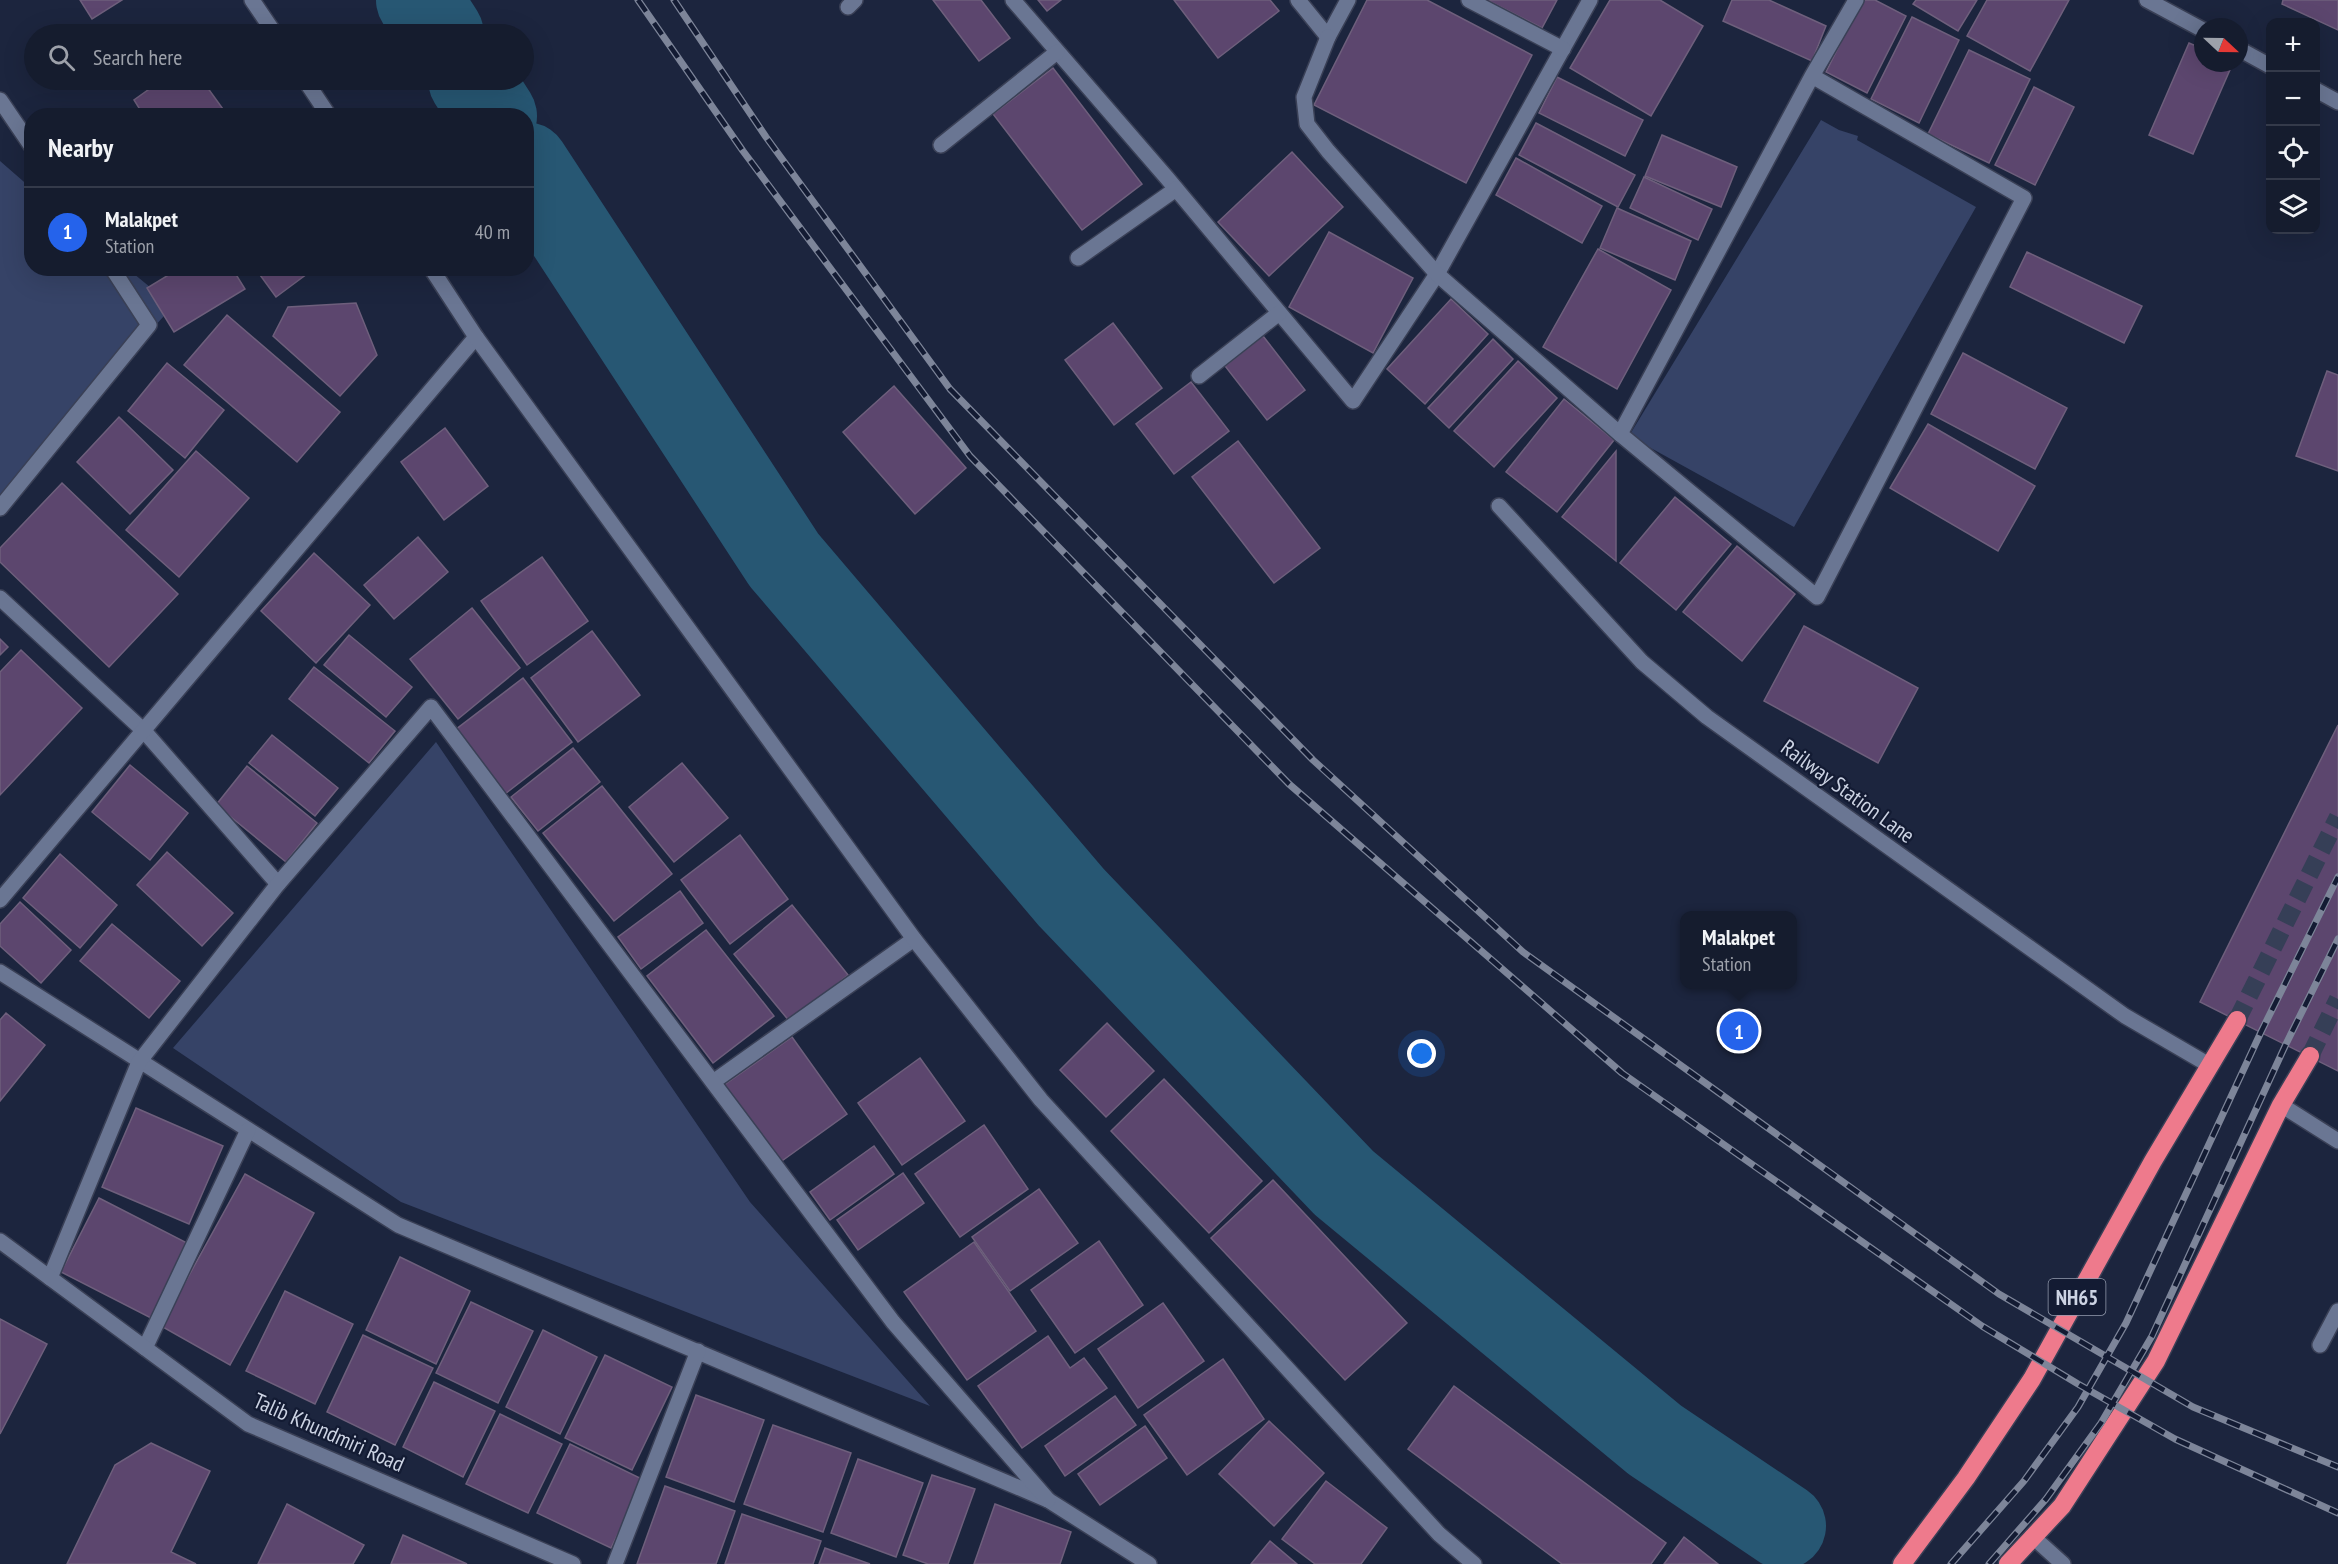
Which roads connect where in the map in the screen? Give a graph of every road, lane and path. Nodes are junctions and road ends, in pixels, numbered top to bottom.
1 (252, 0) edge
2 (1013, 0) edge
3 (1298, 0) edge
4 (1348, 0) edge
5 (1469, 0) edge
6 (1590, 0) edge
7 (1857, 0) edge
8 (2147, 0) edge
9 (268, 24) edge
10 (2194, 25) edge
11 (1328, 37) junction
12 (1563, 49) junction
13 (1057, 52) junction
14 (2248, 54) edge
15 (2266, 63) edge
16 (1812, 76) junction
17 (312, 90) edge
18 (2320, 92) edge
19 (0, 100) edge
20 (2338, 102) edge
21 (324, 108) edge
22 (24, 135) edge
23 (941, 145) dead end
24 (1176, 189) junction
25 (1078, 258) dead end
26 (1437, 274) junction
27 (117, 276) edge
28 (435, 276) edge
29 (1279, 313) junction
30 (476, 337) junction
31 (1199, 376) dead end
32 (1620, 434) junction
33 (1500, 506) dead end
34 (0, 508) edge
35 (0, 598) edge
36 (144, 731) junction
37 (279, 884) junction
38 (0, 900) edge
39 (914, 939) junction
40 (0, 972) edge
41 (2237, 1020) tunnel mouth
42 (2310, 1056) tunnel mouth
43 (139, 1062) junction
44 (2209, 1065) junction
45 (713, 1082) junction
46 (2281, 1105) junction
47 (248, 1130) junction
48 (2338, 1141) edge
49 (0, 1241) edge
50 (51, 1278) junction
51 (2338, 1311) edge
52 (2320, 1345) dead end
53 (145, 1348) junction
54 (698, 1351) junction
55 (1048, 1500) junction
56 (2032, 1536) junction
57 (573, 1564) edge
58 (615, 1564) edge
59 (1149, 1564) edge
60 (1474, 1564) edge
61 (1902, 1564) edge
62 (2008, 1564) edge
63 (2063, 1564) edge

1 - 9 street
2 - 13 street
3 - 11 street
4 - 11 street
5 - 12 street
6 - 12 street
7 - 16 street
8 - 10 street
11 - 26 street
12 - 26 street
13 - 23 street
13 - 24 street
14 - 15 street
16 - 32 street
16 - 32 street
17 - 21 street
18 - 20 street
19 - 22 street
24 - 25 street
24 - 29 street
26 - 29 street
26 - 32 street
27 - 34 street
28 - 30 street
29 - 31 street
30 - 36 street
30 - 39 street
33 - 44 street, Railway Station Lane
35 - 36 street
36 - 37 street
36 - 38 street
37 - 43 street
37 - 45 street
39 - 45 street
39 - 60 street
40 - 43 street
41 - 44 highway, NH65
42 - 46 highway
43 - 47 street
43 - 50 street
44 - 61 highway, NH65
45 - 55 street
46 - 48 street
46 - 56 highway
47 - 53 street
47 - 54 street
49 - 50 street, Talib Khundmiri Road
50 - 53 street, Talib Khundmiri Road
51 - 52 street
53 - 57 street, Talib Khundmiri Road
54 - 55 street
54 - 58 street
55 - 59 street
56 - 62 highway
56 - 63 street

